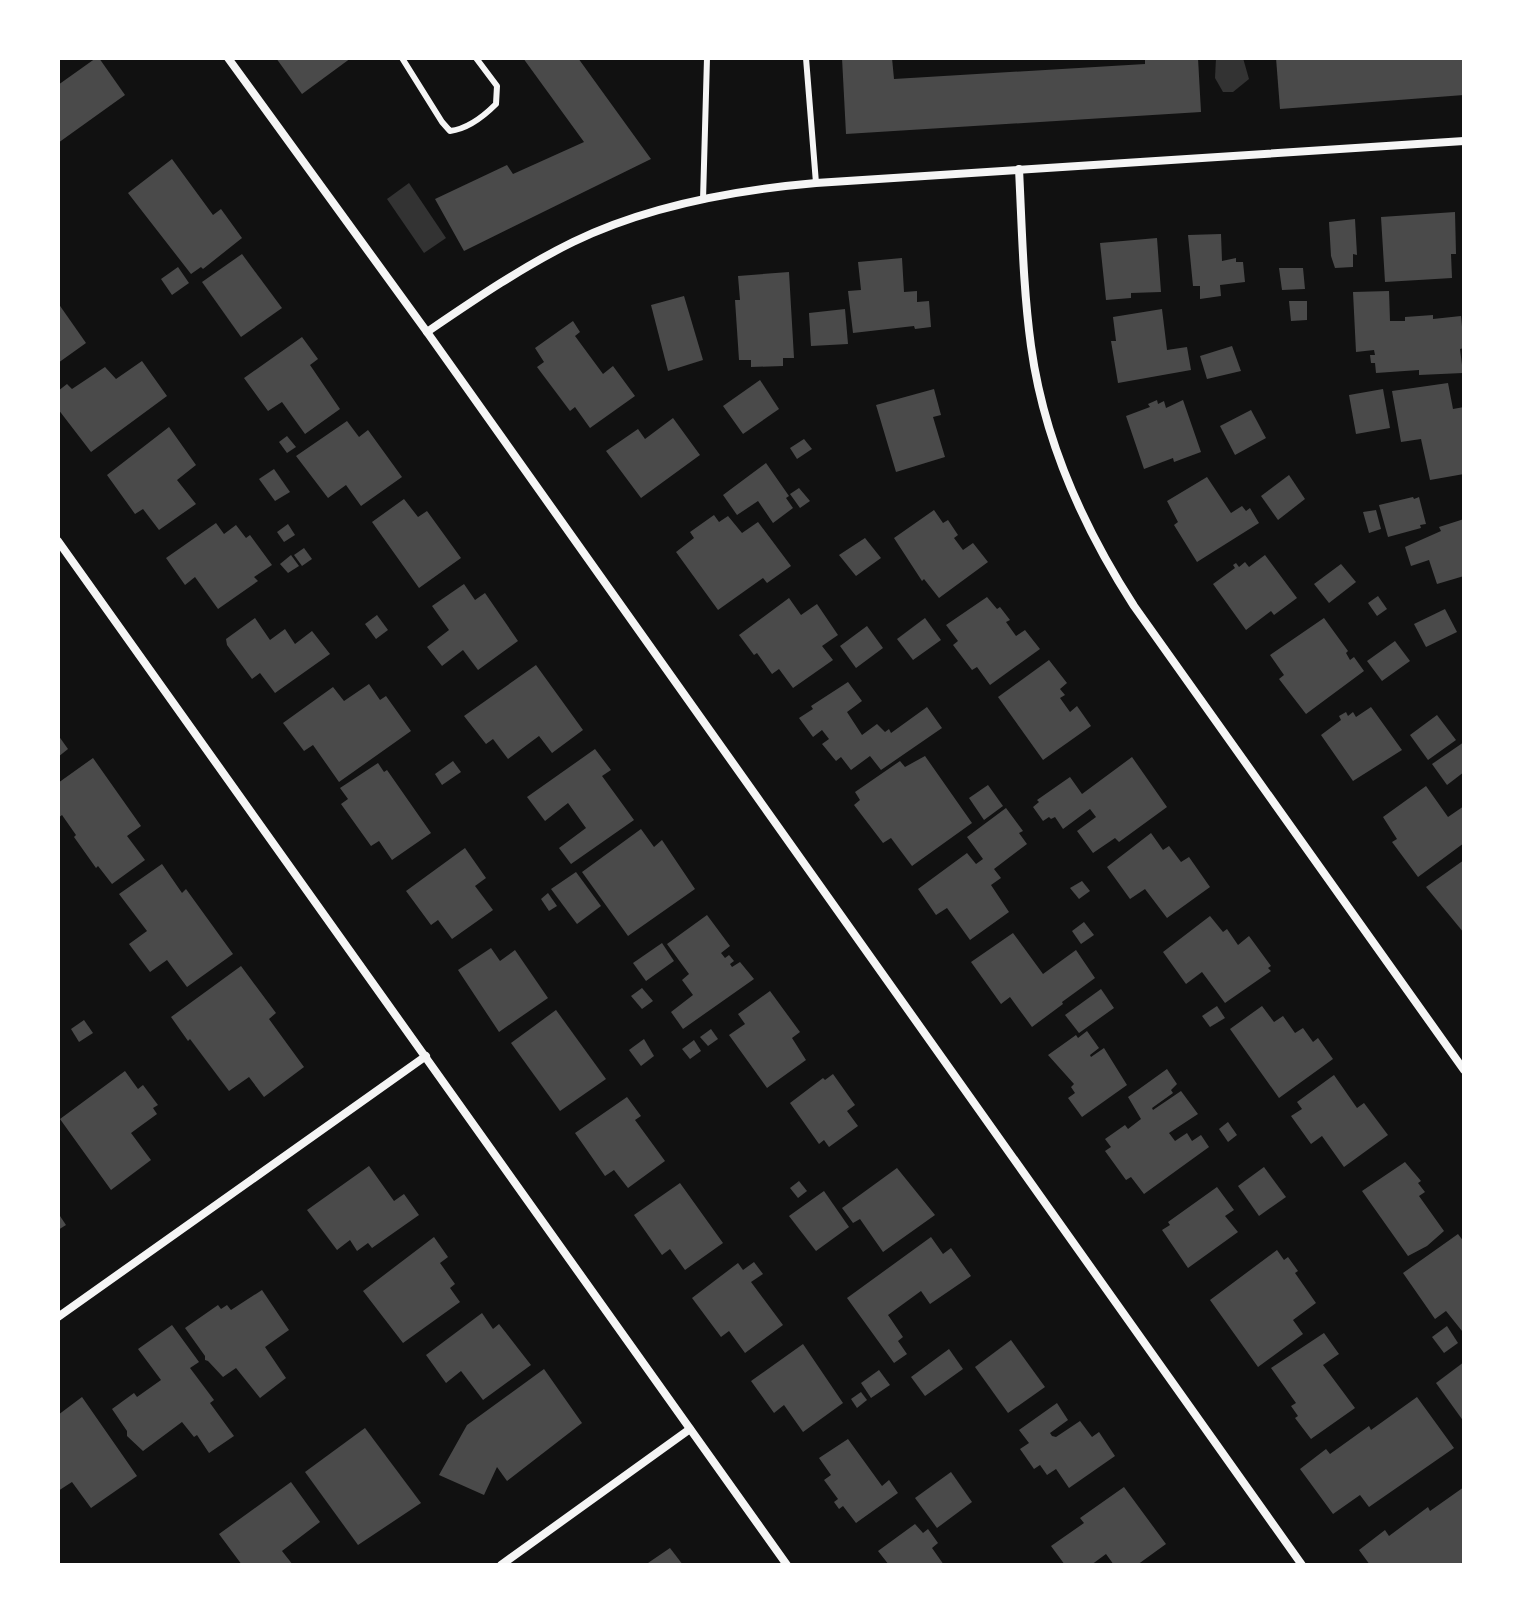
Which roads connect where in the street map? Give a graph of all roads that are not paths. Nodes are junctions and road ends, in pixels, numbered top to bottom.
1 (228, 58) edge
2 (402, 58) edge
3 (476, 58) edge
4 (707, 58) edge
5 (806, 58) edge
6 (1464, 141) edge
7 (1019, 169) junction
8 (816, 183) junction
9 (703, 200) junction
10 (427, 332) junction
11 (58, 541) edge
12 (426, 1056) junction
13 (1464, 1070) edge
14 (58, 1317) edge
15 (690, 1429) junction
16 (501, 1565) edge
17 (787, 1565) edge
18 (1302, 1565) edge

1 - 10 street
2 - 3 lane
4 - 9 lane
5 - 8 lane
6 - 7 street
7 - 8 street
7 - 13 street
8 - 9 street
9 - 10 street
10 - 18 street
11 - 12 street
12 - 14 street
12 - 15 street
15 - 16 street
15 - 17 street

